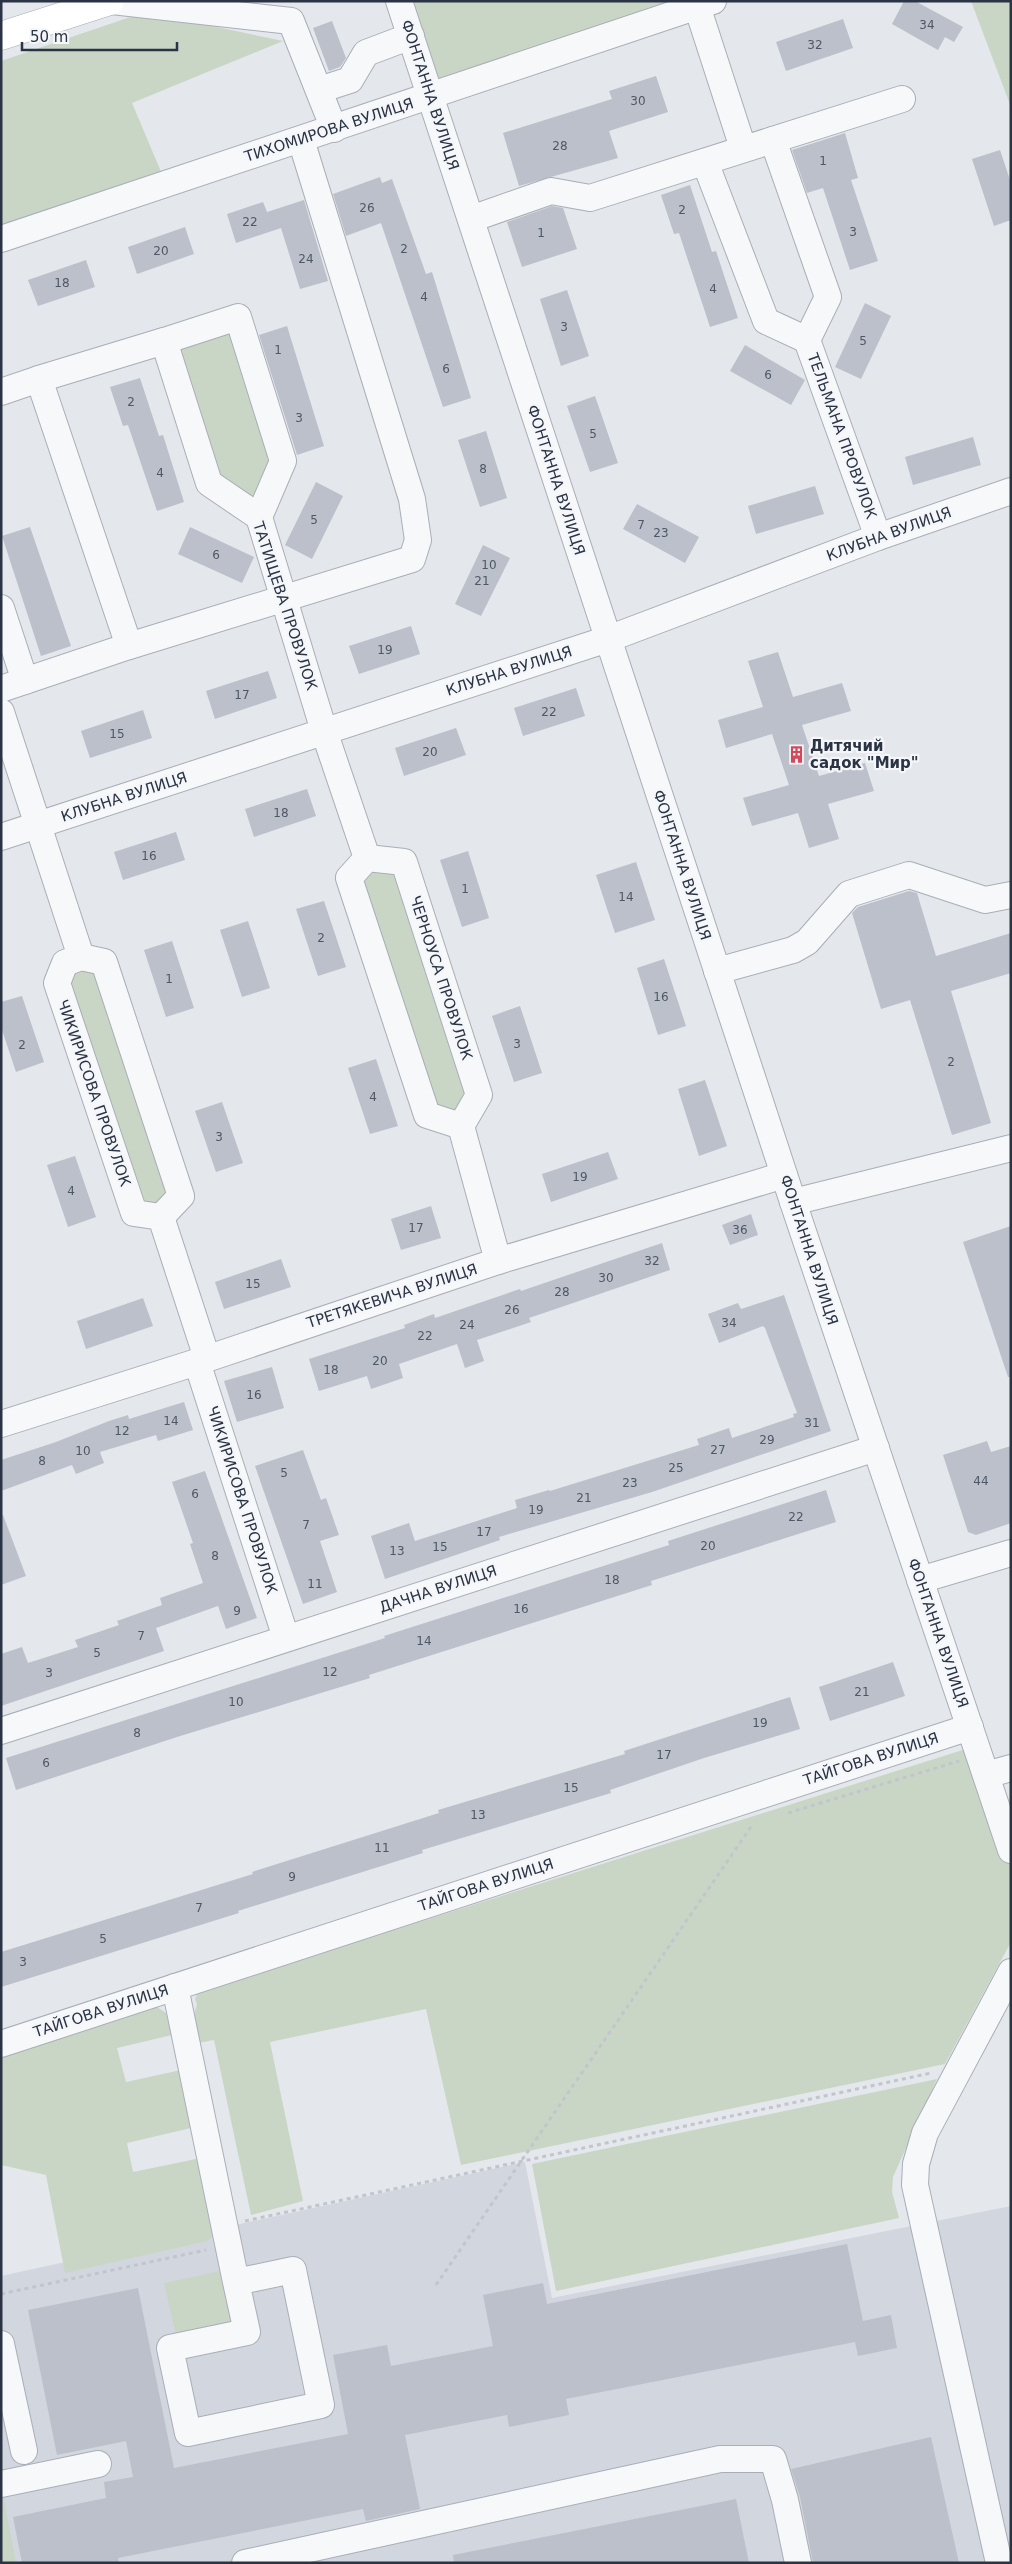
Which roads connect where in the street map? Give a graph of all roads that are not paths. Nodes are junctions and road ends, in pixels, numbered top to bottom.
1 (111, 1) edge
2 (399, 1) edge
3 (705, 4) edge
4 (1, 36) edge
5 (410, 36) junction
6 (319, 90) junction
7 (430, 97) junction
8 (902, 99) dead end
9 (334, 129) junction
10 (301, 140) junction
11 (773, 140) junction
12 (743, 148) junction
13 (705, 162) junction
14 (471, 219) junction
15 (1, 239) edge
16 (808, 340) junction
17 (164, 341) junction
18 (39, 379) junction
19 (1, 392) edge
20 (1011, 491) edge
21 (259, 518) junction
22 (878, 537) junction
23 (284, 599) junction
24 (1, 608) edge
25 (608, 639) junction
26 (129, 646) junction
27 (13, 685) edge
28 (1, 712) edge
29 (324, 731) junction
30 (39, 825) junction
31 (1, 838) edge
32 (367, 858) junction
33 (1011, 895) edge
34 (81, 957) junction
35 (717, 971) junction
36 (461, 1126) junction
37 (1011, 1148) edge
38 (784, 1175) junction
39 (793, 1202) junction
40 (161, 1217) junction
41 (498, 1261) junction
42 (202, 1360) junction
43 (1, 1424) edge
44 (876, 1448) junction
45 (1011, 1553) edge
46 (920, 1580) junction
47 (286, 1638) junction
48 (970, 1727) junction
49 (1, 1731) edge
50 (1011, 1768) edge
51 (986, 1775) junction
52 (1011, 1850) edge
53 (1011, 1972) edge
54 (176, 1987) junction
55 (1, 2044) edge
56 (236, 2282) junction
57 (1, 2344) edge
58 (24, 2451) dead end
59 (98, 2464) dead end
60 (1, 2484) edge
61 (245, 2563) edge
62 (798, 2563) edge
63 (999, 2563) edge

1 - 4 main road
1 - 6 street
2 - 5 street, ФОНТАННА ВУЛИЦЯ
3 - 7 street, ТИХОМИРОВА ВУЛИЦЯ
3 - 12 street
5 - 6 street
5 - 7 street, ФОНТАННА ВУЛИЦЯ
6 - 9 street
7 - 9 street, ТИХОМИРОВА ВУЛИЦЯ
7 - 14 street, ФОНТАННА ВУЛИЦЯ
8 - 11 street
9 - 10 street, ТИХОМИРОВА ВУЛИЦЯ
10 - 15 street, ТИХОМИРОВА ВУЛИЦЯ
10 - 23 street
11 - 12 street
11 - 16 street
12 - 13 street
13 - 14 street
13 - 16 street, ТЕЛЬМАНА ПРОВУЛОК
14 - 25 street, ФОНТАННА ВУЛИЦЯ
16 - 22 street, ТЕЛЬМАНА ПРОВУЛОК
17 - 18 street
17 - 21 street, ТАТИЩЕВА ПРОВУЛОК
17 - 21 street
18 - 19 street
18 - 26 street
20 - 22 street, КЛУБНА ВУЛИЦЯ
21 - 23 street, ТАТИЩЕВА ПРОВУЛОК
22 - 25 street, КЛУБНА ВУЛИЦЯ
23 - 26 street
23 - 29 street, ТАТИЩЕВА ПРОВУЛОК
24 - 27 street
25 - 29 street, КЛУБНА ВУЛИЦЯ
25 - 35 street, ФОНТАННА ВУЛИЦЯ
26 - 27 street
28 - 30 street
29 - 30 street, КЛУБНА ВУЛИЦЯ
29 - 32 street
30 - 31 street, КЛУБНА ВУЛИЦЯ
30 - 34 street
32 - 36 street
32 - 36 street, ЧЕРНОУСА ПРОВУЛОК
33 - 35 street
34 - 40 street
34 - 40 street, ЧИКИРИСОВА ПРОВУЛОК
35 - 38 street, ФОНТАННА ВУЛИЦЯ
36 - 41 street
37 - 39 street
38 - 39 street, ФОНТАННА ВУЛИЦЯ
38 - 41 street, ТРЕТЯКЕВИЧА ВУЛИЦЯ
39 - 44 street, ФОНТАННА ВУЛИЦЯ
40 - 42 street, ЧИКИРИСОВА ПРОВУЛОК
41 - 42 street, ТРЕТЯКЕВИЧА ВУЛИЦЯ
42 - 43 street, ТРЕТЯКЕВИЧА ВУЛИЦЯ
42 - 47 street, ЧИКИРИСОВА ПРОВУЛОК
44 - 46 street, ФОНТАННА ВУЛИЦЯ
44 - 47 street, ДАЧНА ВУЛИЦЯ
45 - 46 street
46 - 48 street, ФОНТАННА ВУЛИЦЯ
47 - 49 street, ДАЧНА ВУЛИЦЯ
48 - 51 street, ФОНТАННА ВУЛИЦЯ
48 - 54 street, ТАЙГОВА ВУЛИЦЯ
50 - 51 street
51 - 52 street, ФОНТАННА ВУЛИЦЯ
53 - 63 street
54 - 55 street, ТАЙГОВА ВУЛИЦЯ
54 - 56 street
56 - 56 street
57 - 58 street
59 - 60 street
61 - 62 street

